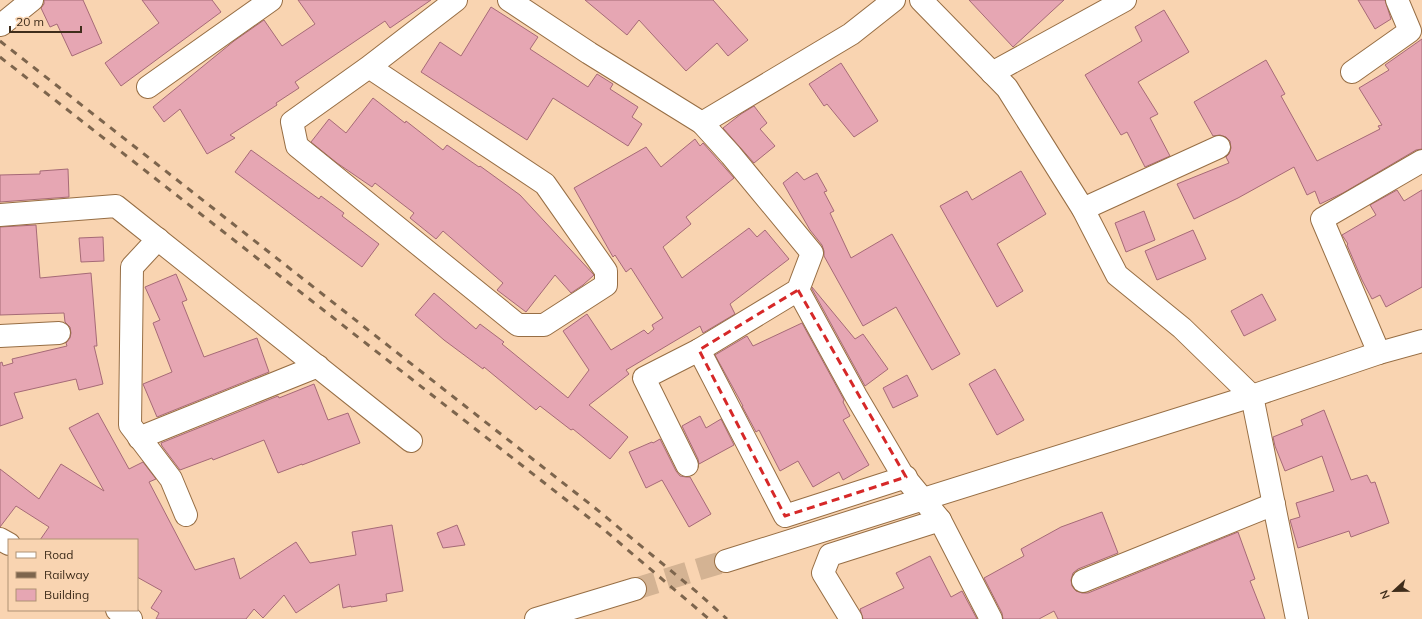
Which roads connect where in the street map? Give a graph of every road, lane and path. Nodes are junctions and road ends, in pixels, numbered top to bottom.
1 (32, 0) edge
2 (271, 0) edge
3 (456, 0) edge
4 (509, 0) edge
5 (894, 0) edge
6 (921, 0) edge
7 (1126, 0) edge
8 (1397, 0) edge
9 (1, 25) edge
10 (369, 67) junction
11 (1352, 72) dead end
12 (992, 73) junction
13 (148, 87) dead end
14 (702, 123) junction
15 (1219, 147) dead end
16 (1422, 161) edge
17 (1083, 209) junction
18 (0, 215) edge
19 (158, 239) junction
20 (798, 290) junction
21 (59, 333) dead end
22 (0, 336) edge
23 (1422, 341) edge
24 (699, 350) junction
25 (1379, 353) junction
26 (318, 366) junction
27 (1252, 396) junction
28 (139, 438) junction
29 (411, 441) dead end
30 (687, 465) dead end
31 (906, 477) junction
32 (922, 500) junction
33 (1274, 504) junction
34 (186, 515) dead end
35 (940, 520) junction
36 (726, 561) tunnel mouth
37 (1083, 581) dead end
38 (635, 589) tunnel mouth
39 (119, 611) edge
40 (131, 619) edge
41 (536, 619) edge
42 (851, 619) edge
43 (991, 619) edge
44 (1297, 619) edge

1 - 9 street
2 - 13 street
3 - 10 street
4 - 14 street
5 - 14 street
6 - 12 street
7 - 12 street
8 - 11 street
10 - 10 street
12 - 17 street
14 - 20 street
15 - 17 street
16 - 25 street
17 - 27 street
18 - 19 street
19 - 26 street
19 - 28 street
20 - 24 street
20 - 31 street
21 - 22 street
23 - 25 street
24 - 30 street
24 - 31 street
25 - 27 street
26 - 28 street
26 - 29 street
27 - 32 street
27 - 33 street
28 - 34 street
31 - 32 street
32 - 35 street
32 - 36 street
33 - 37 street
33 - 44 street
35 - 42 street
35 - 43 street
38 - 41 street
39 - 40 street

